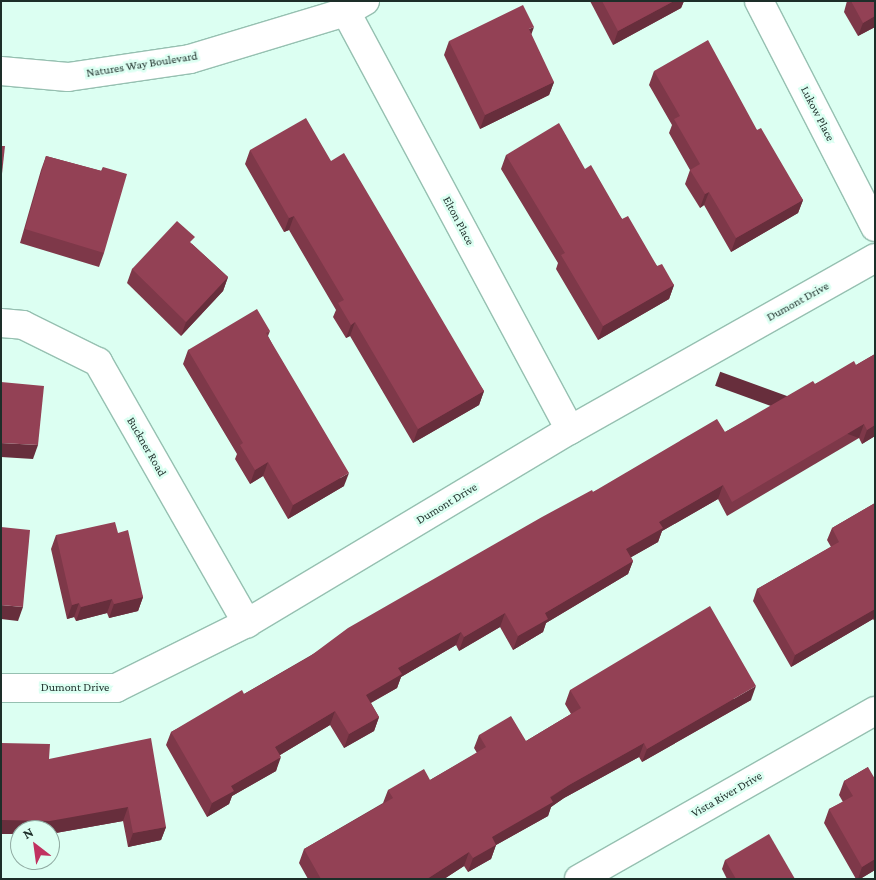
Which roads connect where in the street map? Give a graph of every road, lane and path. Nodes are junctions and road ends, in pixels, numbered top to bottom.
1 (759, 1) edge
2 (356, 7) edge
3 (1, 72) edge
4 (875, 227) edge
5 (875, 258) edge
6 (1, 323) edge
7 (570, 430) junction
8 (247, 623) junction
9 (1, 688) edge
10 (875, 711) edge
11 (579, 879) edge

1 - 4 street, Lukow Place
2 - 3 street, Natures Way Boulevard
2 - 7 street, Elton Place
5 - 7 street, Dumont Drive
6 - 8 street, Buckner Road
7 - 8 street, Dumont Drive
8 - 9 street, Dumont Drive
10 - 11 street, Vista River Drive

